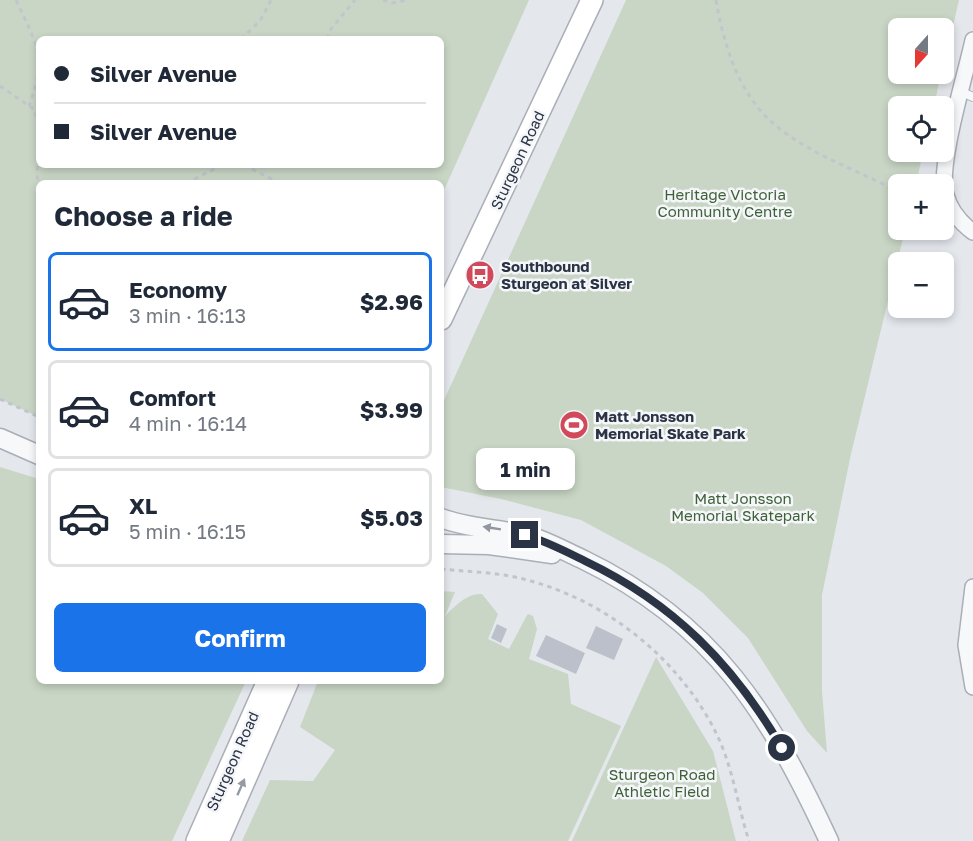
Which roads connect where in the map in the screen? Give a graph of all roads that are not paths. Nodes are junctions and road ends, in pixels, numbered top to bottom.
1 (592, 0) edge
2 (973, 40) edge
3 (967, 95) edge
4 (973, 232) edge
5 (444, 313) edge
6 (3, 439) edge
7 (36, 448) edge
8 (36, 454) edge
9 (444, 519) edge
10 (444, 544) edge
11 (586, 561) junction
12 (973, 587) edge
13 (266, 684) edge
14 (287, 684) edge
15 (973, 687) edge
16 (197, 841) edge
17 (218, 841) edge
18 (828, 841) edge

1 - 5 main road, Sturgeon Road
2 - 3 street
3 - 4 street
6 - 7 street
6 - 8 street
11 -> 9 street
10 - 11 street
11 - 18 street
12 - 15 street
13 - 16 main road, Sturgeon Road
17 -> 14 main road, Sturgeon Road

